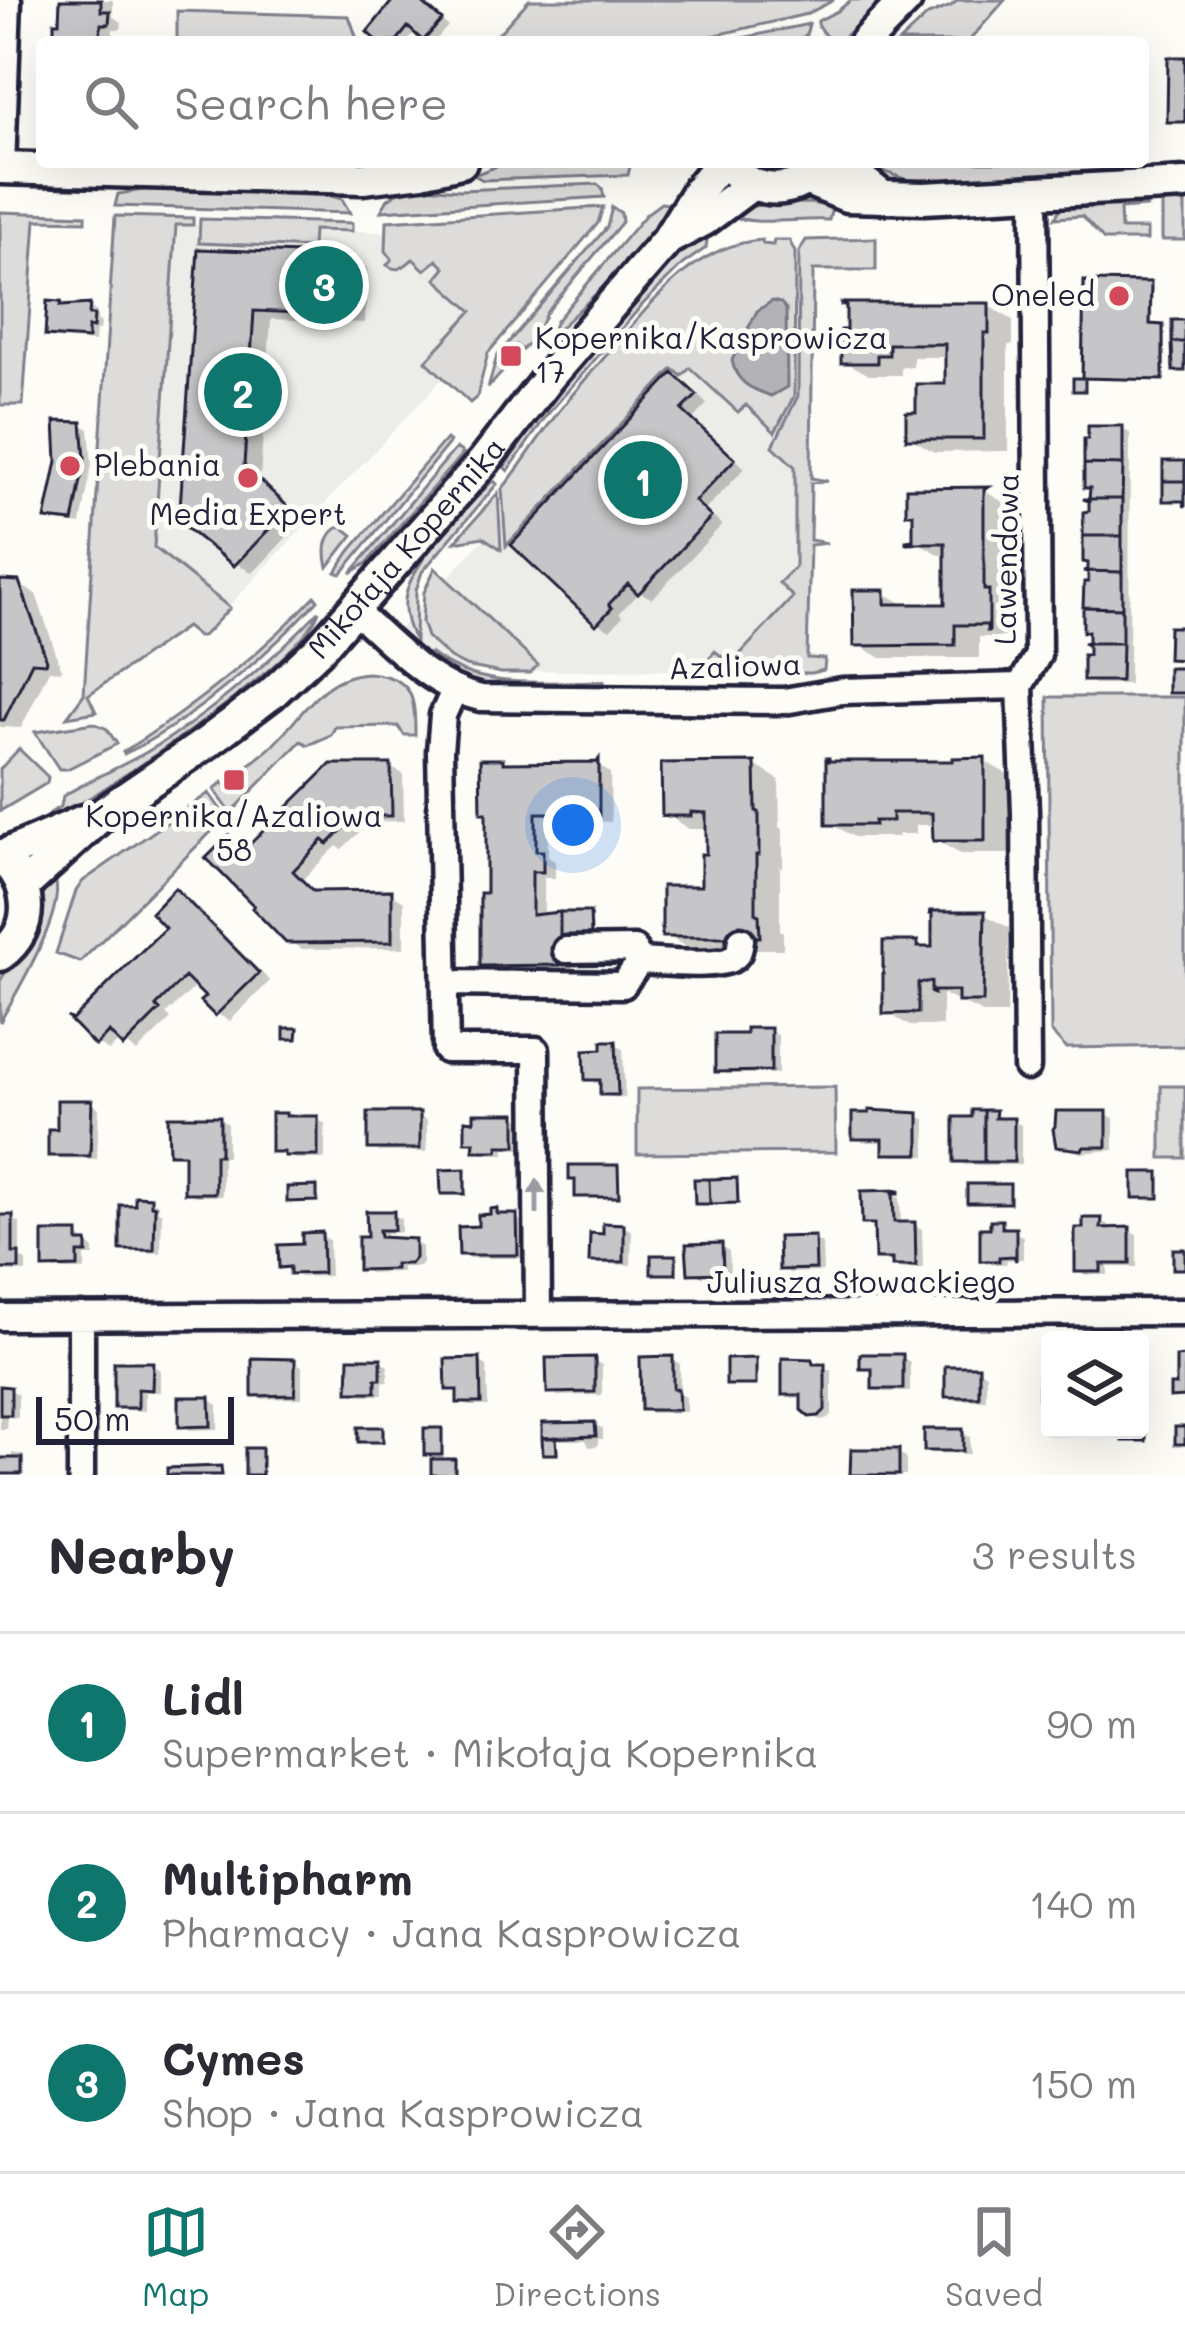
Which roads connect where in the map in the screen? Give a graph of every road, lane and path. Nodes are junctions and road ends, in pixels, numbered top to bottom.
1 (8, 0) edge
2 (906, 0) edge
3 (872, 36) edge
4 (1, 168) edge
5 (435, 168) edge
6 (718, 168) edge
7 (730, 168) edge
8 (847, 168) edge
9 (815, 171) edge
10 (1185, 184) edge
11 (751, 185) junction
12 (1035, 191) junction
13 (883, 197) junction
14 (668, 238) junction
15 (353, 609) junction
16 (1020, 686) junction
17 (454, 691) junction
18 (105, 812) junction
19 (1, 855) edge
20 (24, 886) junction
21 (741, 940) dead end
22 (566, 950) dead end
23 (0, 955) edge
24 (640, 961) junction
25 (445, 982) junction
26 (1027, 1067) dead end
27 (1185, 1312) edge
28 (538, 1314) junction
29 (81, 1316) junction
30 (0, 1317) edge
31 (81, 1475) edge

1 - 4 street
2 - 3 street
4 - 5 street
6 - 14 street, Mikołaja Kopernika
7 - 11 street
8 - 13 street
9 - 11 street
9 - 13 street
10 - 12 street
11 - 14 street, Mikołaja Kopernika
12 - 13 street
12 - 16 street, Lawendowa
14 - 15 street, Mikołaja Kopernika
15 - 17 street, Azaliowa
15 - 18 street, Mikołaja Kopernika
16 - 17 street, Azaliowa
16 - 26 street, Lawendowa
17 - 25 street
18 - 19 street, Mikołaja Kopernika
18 - 20 street, Mikołaja Kopernika
19 - 20 street
20 - 23 street
21 - 24 street
22 - 24 street
24 - 25 street
28 -> 25 street
27 - 28 street, Juliusza Słowackiego
28 - 29 street, Juliusza Słowackiego
29 - 30 street, Juliusza Słowackiego
29 - 31 street

